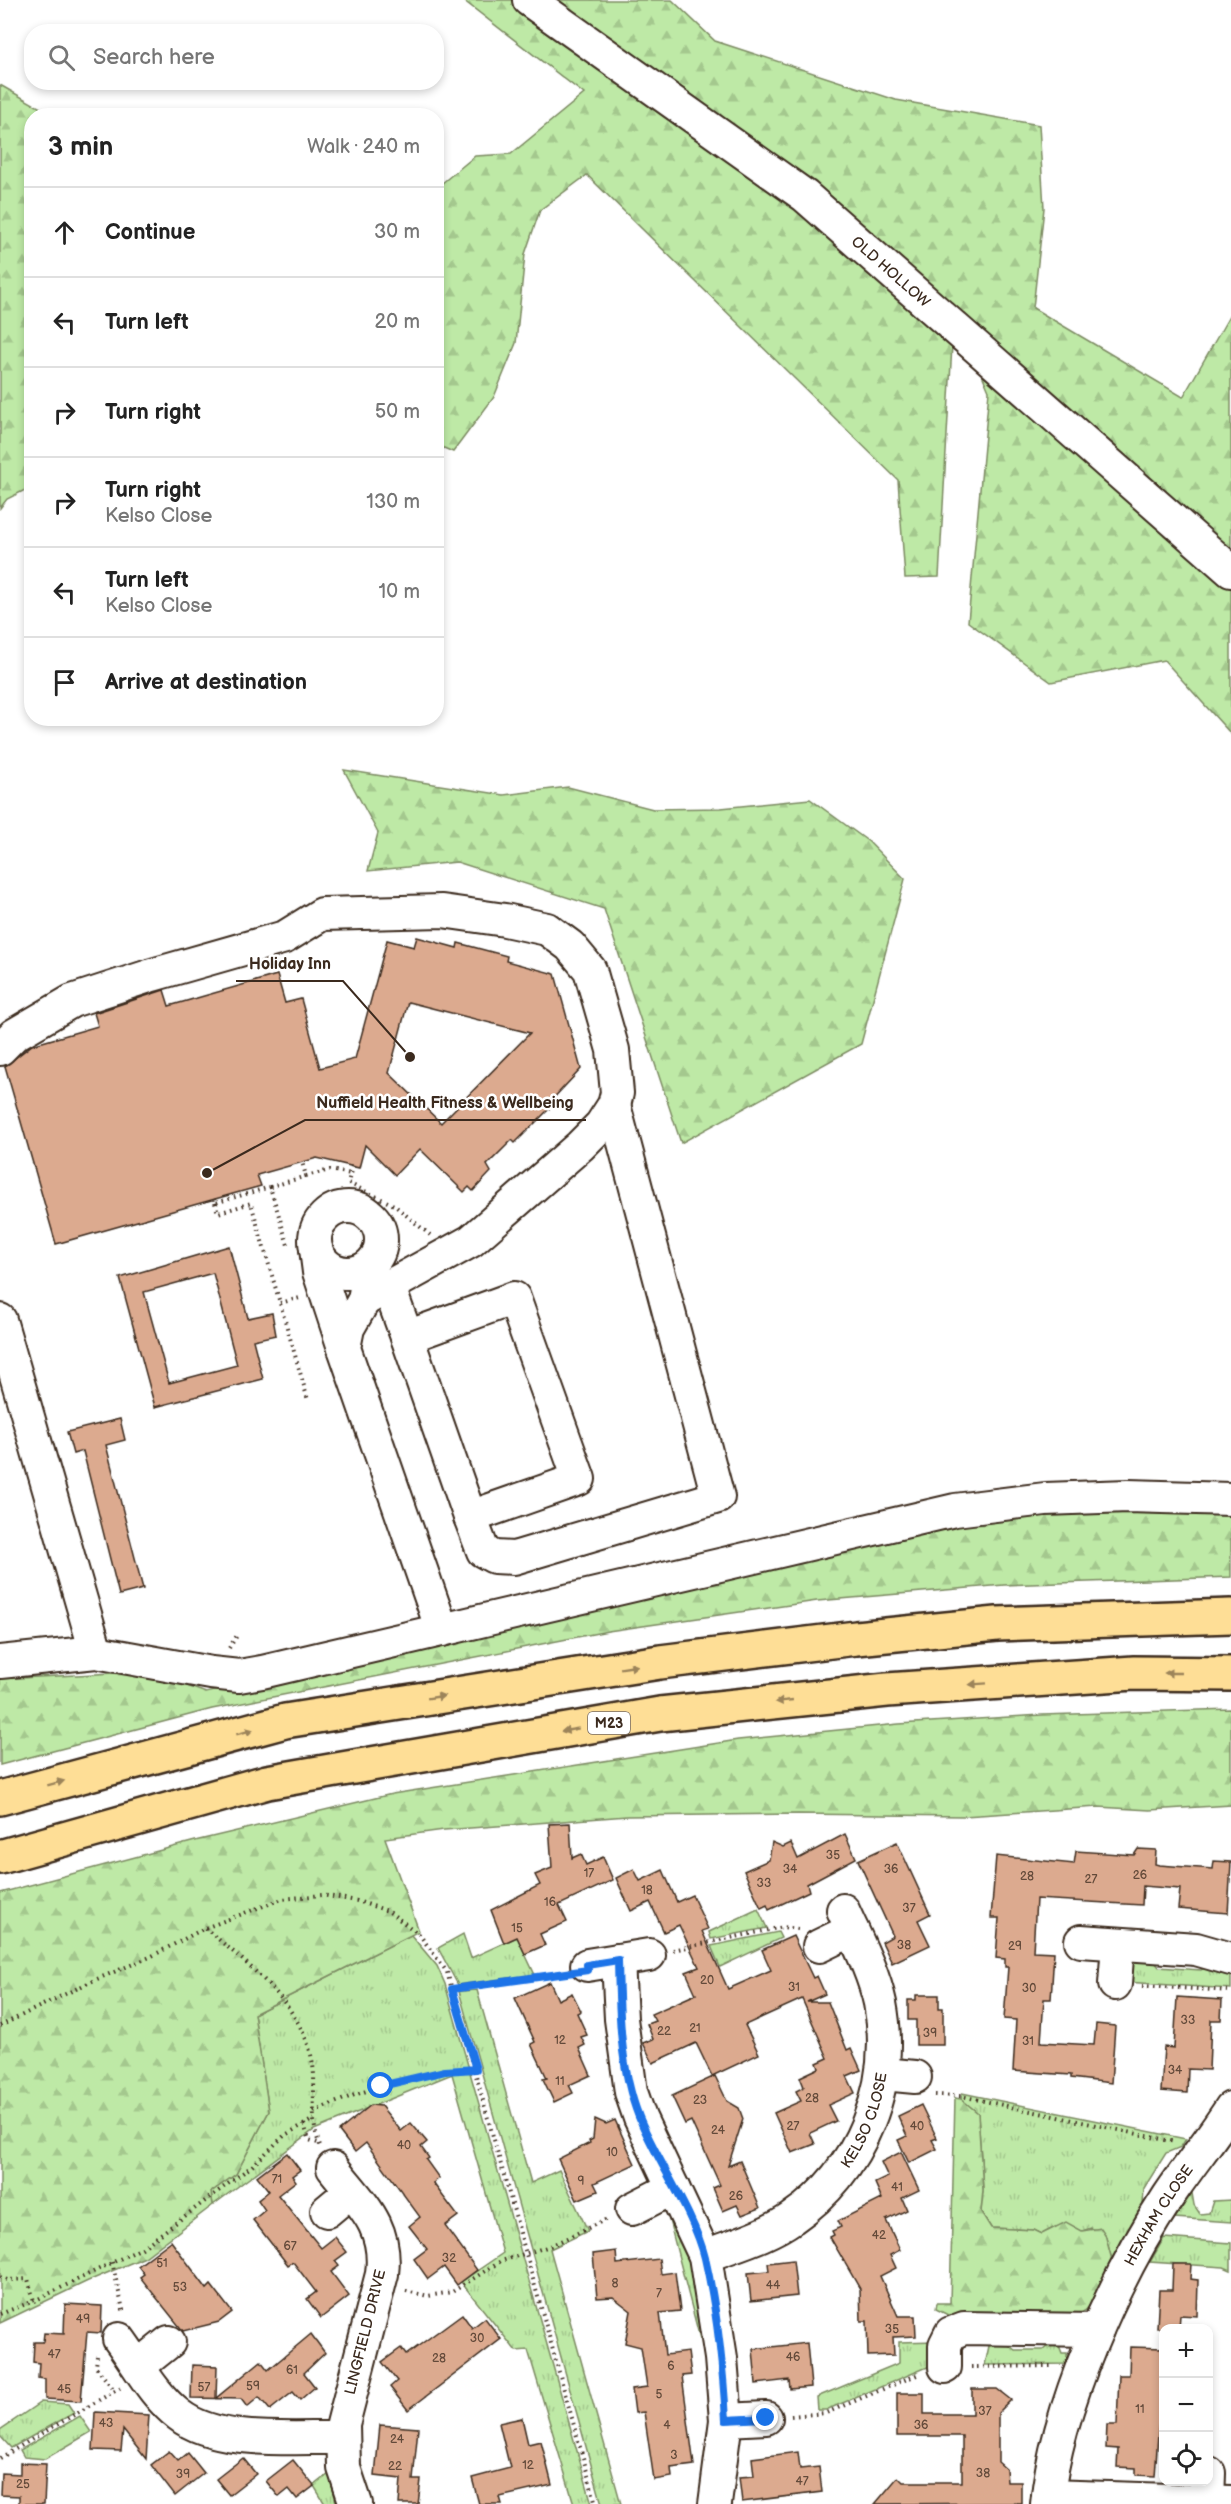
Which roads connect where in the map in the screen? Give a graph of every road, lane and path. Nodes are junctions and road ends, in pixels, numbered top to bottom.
1 (529, 0) edge
2 (1231, 571) edge
3 (0, 1049) edge
4 (614, 1105) junction
5 (302, 1162) dead end
6 (352, 1166) dead end
7 (351, 1174) junction
8 (306, 1176) junction
9 (270, 1186) junction
10 (303, 1251) junction
11 (447, 1253) junction
12 (374, 1283) junction
13 (0, 1320) edge
14 (407, 1337) junction
15 (344, 1348) junction
16 (308, 1400) dead end
17 (1231, 1499) edge
18 (470, 1517) junction
19 (1231, 1616) edge
20 (442, 1630) junction
21 (96, 1653) junction
22 (0, 1662) edge
23 (1231, 1674) edge
24 (0, 1798) edge
25 (0, 1857) edge
26 (205, 1928) junction
27 (1081, 1941) dead end
28 (1119, 1944) junction
29 (819, 1946) joint
30 (649, 1955) joint
31 (1231, 1959) edge
32 (618, 1960) junction
33 (587, 1965) joint
34 (1115, 1984) joint
35 (452, 1989) junction
36 (1231, 1991) edge
37 (0, 2026) edge
38 (476, 2069) junction
39 (883, 2074) junction
40 (915, 2077) dead end
41 (962, 2096) dead end
42 (1231, 2108) edge
43 (314, 2112) junction
44 (314, 2119) junction
45 (304, 2124) junction
46 (1203, 2149) junction
47 (334, 2167) junction
48 (674, 2188) junction
49 (632, 2209) dead end
50 (327, 2211) dead end
51 (587, 2229) dead end
52 (526, 2254) junction
53 (705, 2256) junction
54 (0, 2277) edge
55 (379, 2282) junction
56 (34, 2301) junction
57 (0, 2314) edge
58 (1097, 2330) junction
59 (119, 2339) dead end
60 (169, 2342) dead end
61 (945, 2367) dead end
62 (141, 2369) junction
63 (766, 2418) dead end
64 (726, 2420) junction
65 (341, 2438) junction
66 (0, 2458) edge
67 (1216, 2492) edge
68 (1047, 2500) edge
69 (356, 2504) edge
70 (596, 2504) edge
71 (715, 2504) edge

1 - 2 street, OLD HOLLOW
3 - 4 street
4 - 11 street
4 - 18 street
5 - 8 path
6 - 7 path
7 - 8 path
7 - 11 path
8 - 9 path
9 - 10 path
9 - 16 path
10 - 12 street
10 - 12 street
10 - 15 street
11 - 12 street
12 - 14 street
12 - 15 street
13 - 21 street
14 - 18 street
14 - 18 street
15 - 20 street
17 - 20 street
24 -> 19 highway
20 - 21 street
21 - 22 street
23 -> 25 highway, M23
26 - 35 path
26 - 37 path
26 - 43 path
27 - 28 street
28 - 31 street
28 - 34 street
29 - 30 path
29 - 39 street, KELSO CLOSE
30 - 32 street
32 - 33 street
32 - 48 street
33 - 35 path
34 - 36 path
35 - 38 path
38 - 43 path
38 - 52 path
39 - 40 street
39 - 53 street, KELSO CLOSE
41 - 46 path
42 - 46 street, HEXHAM CLOSE
43 - 44 path
44 - 45 path
44 - 47 path
45 - 47 path
45 - 56 path
46 - 58 street, HEXHAM CLOSE
47 - 50 street
47 - 55 street, LINGFIELD DRIVE
48 - 49 street
48 - 53 street
51 - 52 path
52 - 55 path
52 - 70 path
53 - 64 street
54 - 56 path
55 - 65 street, LINGFIELD DRIVE
56 - 57 path
58 - 61 street
58 - 68 street, HEXHAM CLOSE
59 - 62 street
60 - 62 street
62 - 65 street
62 - 66 path
63 - 64 street
64 - 71 street
65 - 69 street, LINGFIELD DRIVE
67 - 68 street, HEXHAM CLOSE

